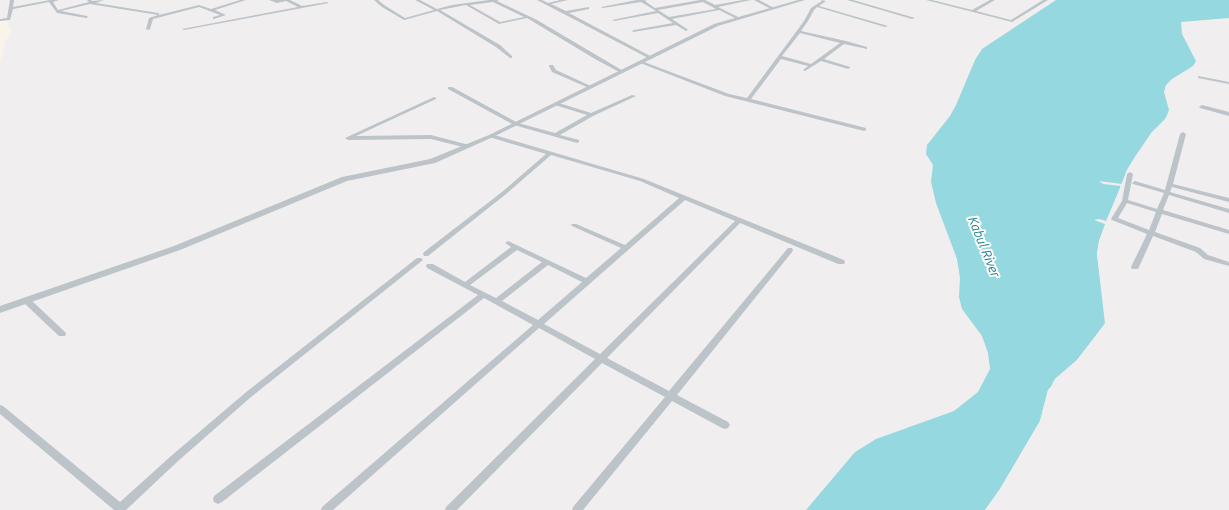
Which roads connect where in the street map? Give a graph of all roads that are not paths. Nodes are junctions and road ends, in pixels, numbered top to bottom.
1 (12, 0) edge
2 (56, 0) edge
3 (102, 0) edge
4 (244, 0) edge
5 (271, 0) edge
6 (286, 0) edge
7 (376, 0) edge
8 (417, 0) edge
9 (499, 0) edge
10 (539, 0) edge
11 (566, 0) edge
12 (643, 0) edge
13 (703, 0) edge
14 (749, 0) edge
15 (756, 0) edge
16 (803, 0) edge
17 (823, 0) edge
18 (849, 0) edge
19 (928, 0) edge
20 (993, 0) edge
21 (1046, 0) edge
22 (50, 1) junction
23 (90, 1) edge
24 (480, 1) edge
25 (494, 1) edge
26 (327, 3) dead end
27 (953, 3) dead end
28 (466, 4) junction
29 (546, 4) junction
30 (948, 5) junction
31 (715, 6) junction
32 (816, 6) junction
33 (300, 7) junction
34 (603, 7) dead end
35 (11, 8) junction
36 (588, 8) dead end
37 (655, 8) junction
38 (772, 8) junction
39 (721, 9) junction
40 (212, 10) junction
41 (437, 10) junction
42 (57, 11) junction
43 (972, 11) junction
44 (566, 12) junction
45 (659, 12) junction
46 (163, 14) junction
47 (86, 17) dead end
48 (527, 17) junction
49 (668, 18) junction
50 (737, 18) junction
51 (913, 18) dead end
52 (0, 20) edge
53 (614, 20) dead end
54 (187, 24) dead end
55 (676, 24) junction
56 (886, 26) dead end
57 (148, 29) dead end
58 (184, 29) dead end
59 (686, 30) dead end
60 (798, 30) junction
61 (634, 31) dead end
62 (844, 42) junction
63 (865, 48) dead end
64 (780, 56) junction
65 (510, 57) dead end
66 (652, 58) junction
67 (820, 59) junction
68 (642, 63) junction
69 (811, 65) junction
70 (552, 66) dead end
71 (848, 68) dead end
72 (805, 70) dead end
73 (623, 72) junction
74 (1200, 77) dead end
75 (1229, 83) edge
76 (591, 87) junction
77 (450, 88) dead end
78 (634, 96) dead end
79 (434, 98) dead end
80 (748, 100) junction
81 (558, 104) junction
82 (1202, 107) dead end
83 (1229, 114) edge
84 (591, 116) junction
85 (516, 124) junction
86 (864, 129) dead end
87 (1183, 134) dead end
88 (555, 135) junction
89 (491, 136) junction
90 (576, 141) dead end
91 (467, 146) junction
92 (550, 153) junction
93 (1130, 174) dead end
94 (1136, 183) dead end
95 (1170, 185) junction
96 (1166, 193) junction
97 (684, 198) junction
98 (1229, 200) edge
99 (1125, 201) junction
100 (1229, 211) edge
101 (1159, 212) junction
102 (739, 220) junction
103 (574, 224) dead end
104 (1229, 232) edge
105 (1151, 233) junction
106 (508, 243) dead end
107 (516, 247) junction
108 (626, 248) junction
109 (790, 250) dead end
110 (426, 254) dead end
111 (419, 260) dead end
112 (547, 262) junction
113 (841, 262) dead end
114 (1229, 264) edge
115 (430, 266) dead end
116 (1135, 267) dead end
117 (588, 282) junction
118 (465, 285) junction
119 (483, 294) junction
120 (27, 300) junction
121 (496, 302) junction
122 (0, 310) edge
123 (539, 324) junction
124 (62, 334) dead end
125 (601, 358) junction
126 (671, 395) junction
127 (0, 409) edge
128 (725, 424) dead end
129 (218, 499) dead end
130 (120, 509) edge
131 (326, 510) edge
132 (450, 510) edge
133 (576, 510) edge

1 - 35 street
2 - 22 street
3 - 23 street
4 - 40 street
5 - 6 street
6 - 33 street
7 - 41 street
8 - 41 street
9 - 25 street
10 - 29 street
11 - 29 street
12 - 34 street
12 - 37 street
13 - 31 street
13 - 37 street
14 - 31 street
15 - 38 street
16 - 38 street
17 - 32 street
18 - 51 street
19 - 30 street
20 - 43 street
21 - 43 street
22 - 35 street
22 - 42 street
23 - 42 street
23 - 46 street
24 - 25 street
24 - 28 street
25 - 48 street
26 - 33 street
27 - 30 street
28 - 41 street
28 - 48 street
29 - 44 street
30 - 43 street
31 - 39 street
32 - 56 street
32 - 60 street
33 - 58 street
35 - 52 street
36 - 44 street
37 - 45 street
38 - 50 street
39 - 49 street
39 - 50 street
40 - 46 street
40 - 54 street
41 - 65 street
42 - 47 street
44 - 66 street
45 - 49 street
45 - 53 street
46 - 57 street
48 - 73 street
49 - 55 street
50 - 66 street
55 - 59 street
55 - 61 street
60 - 62 street
60 - 64 street
62 - 63 street
62 - 67 street
64 - 69 street
64 - 80 street
66 - 68 street
67 - 69 street
67 - 71 street
68 - 73 street
68 - 80 street
69 - 72 street
70 - 76 street
73 - 76 street
74 - 75 street
76 - 81 street
77 - 85 street
78 - 84 street
79 - 91 street
80 - 86 street
81 - 84 street
81 - 85 street
82 - 83 street
84 - 88 street
85 - 88 street
85 - 89 street
87 - 95 street
88 - 90 street
89 - 91 street
89 - 92 street
91 - 120 street
92 - 97 street
92 - 110 street
93 - 99 street
94 - 96 street
95 - 96 street
95 - 98 street
96 - 100 street
96 - 101 street
97 - 102 street
97 - 108 street
99 - 101 street
99 - 105 street
101 - 104 street
101 - 105 street
102 - 113 street
102 - 125 street
103 - 108 street
105 - 114 street
105 - 116 street
106 - 107 street
107 - 112 street
107 - 118 street
108 - 117 street
109 - 126 street
111 - 130 street
112 - 117 street
112 - 121 street
115 - 118 street
117 - 123 street
118 - 119 street
119 - 121 street
119 - 129 street
120 - 122 street
120 - 124 street
121 - 123 street
123 - 125 street
123 - 131 street
125 - 126 street
125 - 132 street
126 - 128 street
126 - 133 street
127 - 130 street

